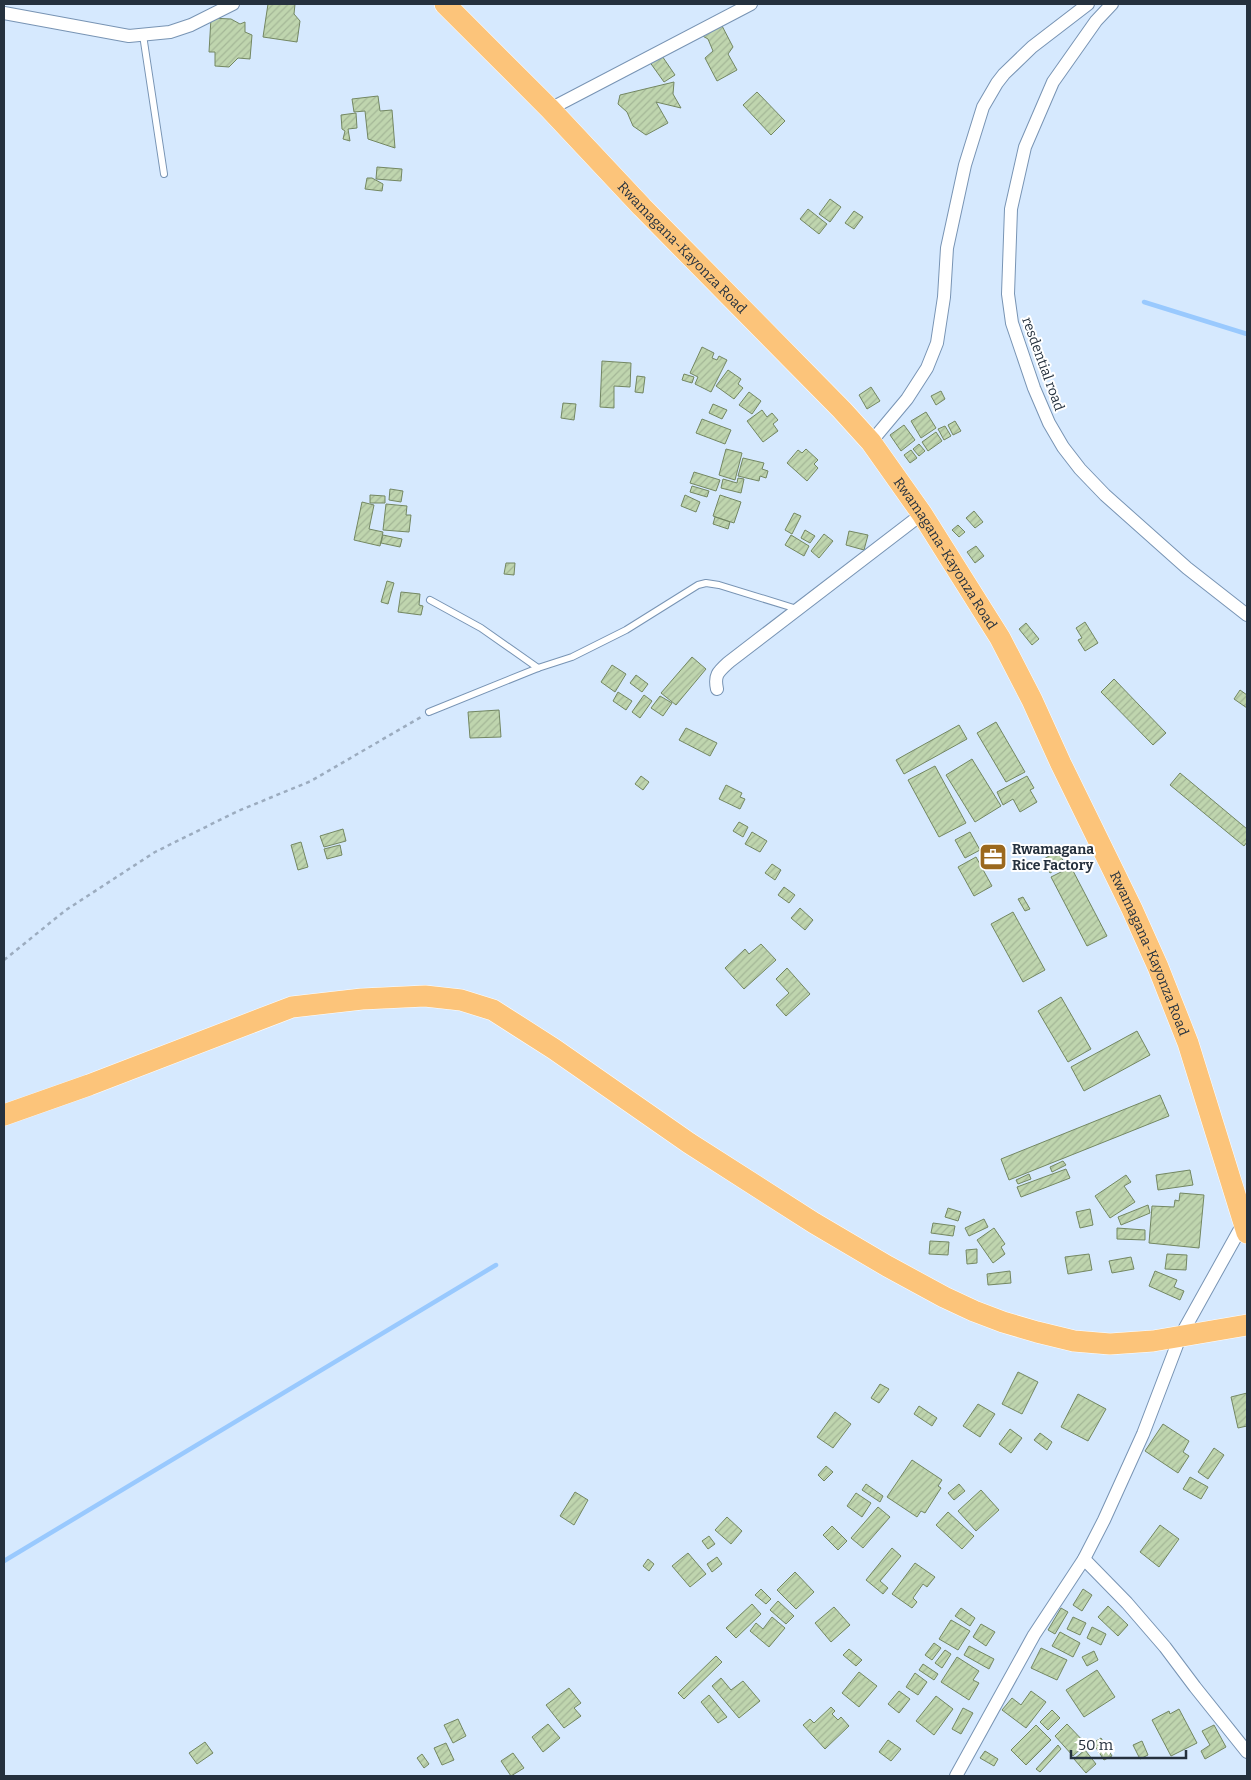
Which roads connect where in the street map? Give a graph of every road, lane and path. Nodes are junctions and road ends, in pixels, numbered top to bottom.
1 (233, 4) edge
2 (445, 4) edge
3 (752, 4) edge
4 (1088, 4) edge
5 (1112, 4) edge
6 (4, 13) edge
7 (143, 35) junction
8 (550, 109) junction
9 (164, 174) dead end
10 (871, 442) junction
11 (922, 514) junction
12 (430, 600) dead end
13 (797, 609) junction
14 (1247, 615) edge
15 (538, 668) junction
16 (717, 689) dead end
17 (429, 712) joint
18 (4, 960) edge
19 (4, 1115) edge
20 (1246, 1227) edge
21 (1247, 1325) edge
22 (1180, 1337) junction
23 (1084, 1558) junction
24 (1247, 1752) edge
25 (956, 1776) edge

1 - 7 street
2 - 8 highway, Rwamagana-Kayonza Road
3 - 8 street
4 - 10 street
5 - 14 street, resdential road
6 - 7 street
7 - 9 lane
8 - 10 highway, Rwamagana-Kayonza Road
10 - 11 highway, Rwamagana-Kayonza Road
11 - 13 street
11 - 20 highway, Rwamagana-Kayonza Road
12 - 15 lane
13 - 15 lane
13 - 16 street
15 - 17 lane
17 - 18 path
19 - 22 highway
20 - 22 street
21 - 22 highway
22 - 23 street
23 - 24 street
23 - 25 street

